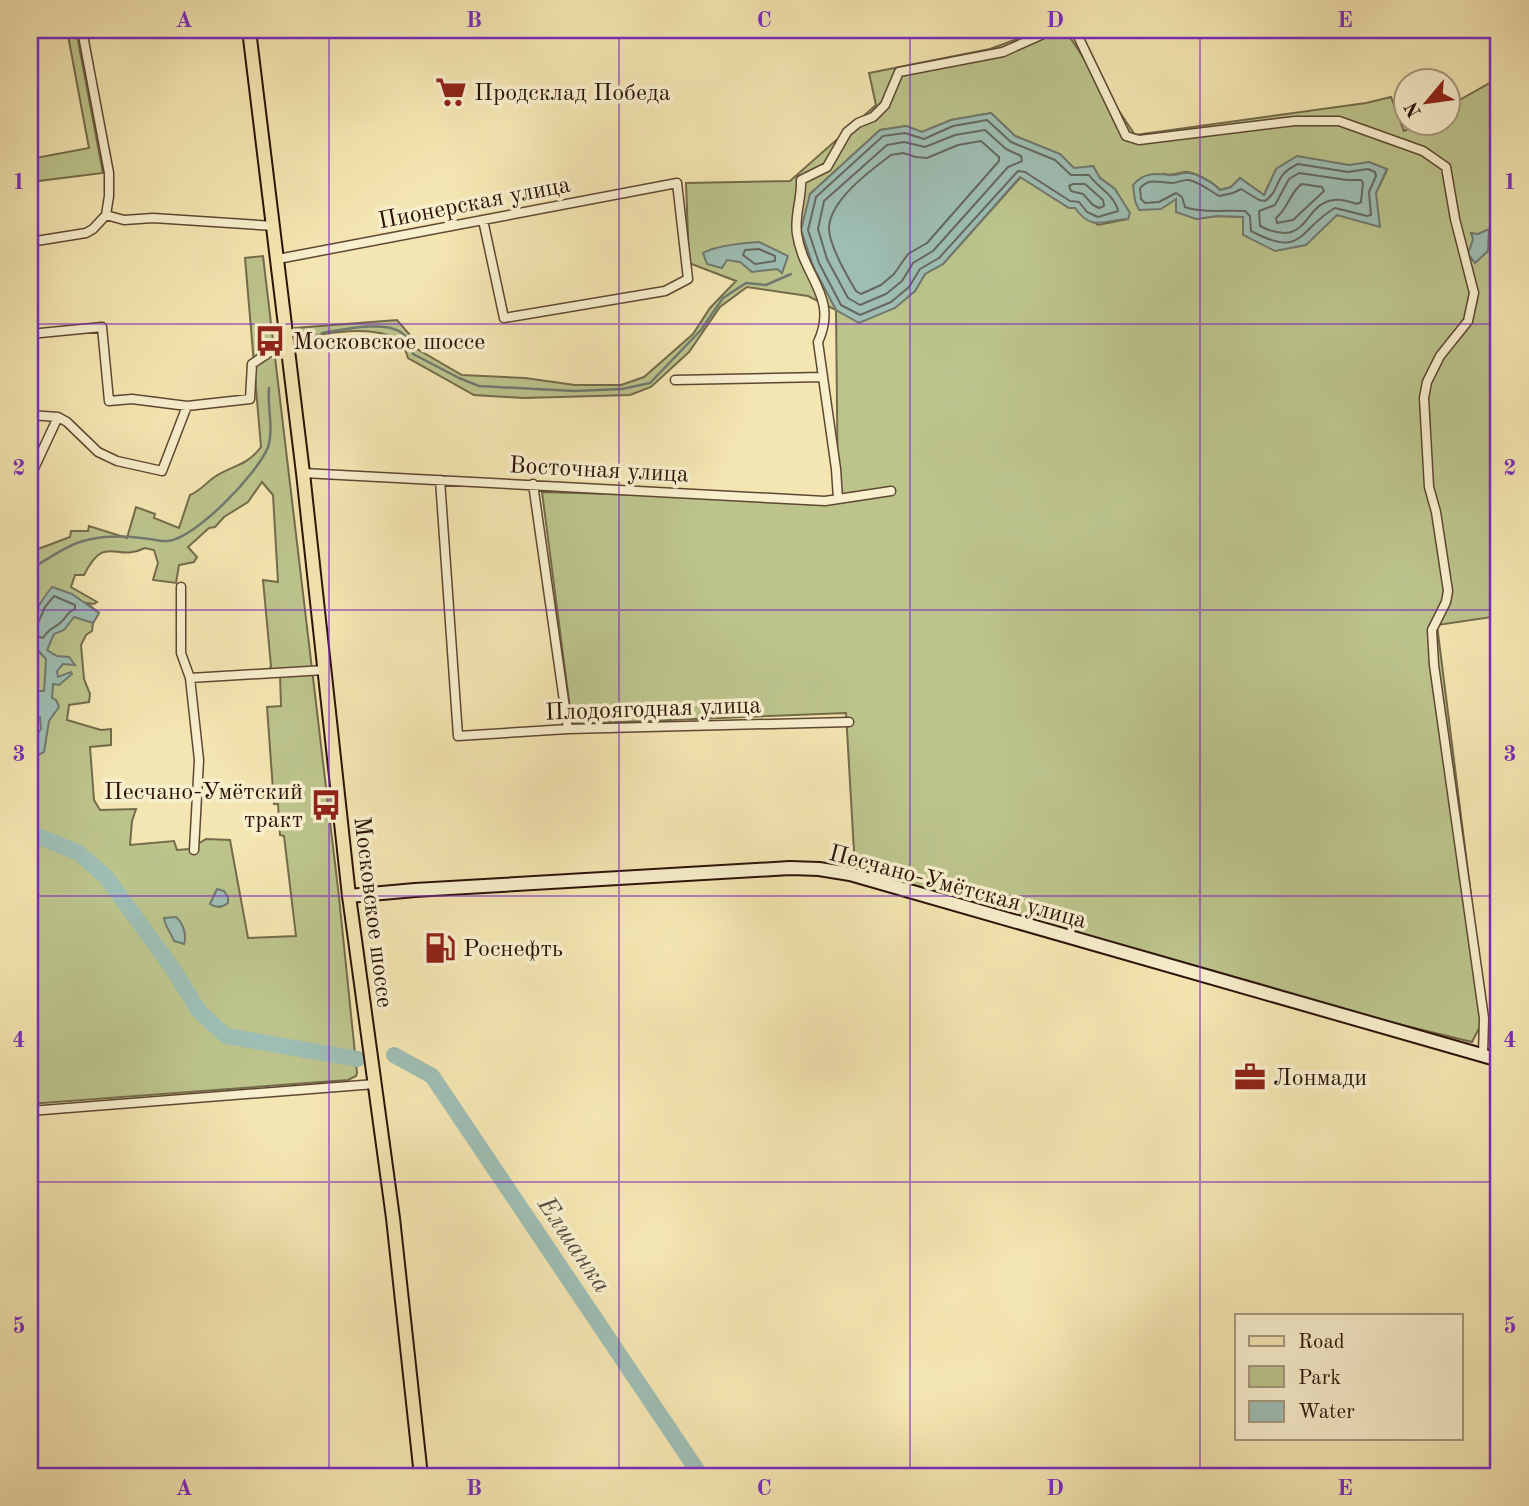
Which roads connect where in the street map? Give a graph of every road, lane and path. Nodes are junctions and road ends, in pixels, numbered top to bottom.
1 (82, 30) edge
2 (249, 30) edge
3 (1052, 30) edge
4 (1075, 30) edge
5 (106, 215) junction
6 (483, 220) junction
7 (274, 226) junction
8 (30, 242) edge
9 (278, 260) junction
10 (30, 334) edge
11 (289, 349) junction
12 (822, 377) junction
13 (675, 380) dead end
14 (187, 406) junction
15 (30, 415) edge
16 (58, 417) junction
17 (303, 474) junction
18 (30, 477) edge
19 (440, 480) junction
20 (533, 484) junction
21 (891, 491) dead end
22 (838, 499) junction
23 (181, 587) dead end
24 (325, 670) junction
25 (190, 678) junction
26 (849, 722) dead end
27 (568, 729) junction
28 (194, 849) dead end
29 (349, 896) junction
30 (1483, 1055) junction
31 (1499, 1060) edge
32 (375, 1079) junction
33 (30, 1111) edge
34 (421, 1476) edge

1 - 5 street
2 - 7 main road, Московское шоссе
3 - 12 street
4 - 30 street
5 - 7 street
5 - 8 street
6 - 6 street, Пионерская улица
6 - 9 street, Пионерская улица
7 - 9 main road, Московское шоссе
9 - 11 main road, Московское шоссе
10 - 14 street
11 - 14 street
11 - 17 main road, Московское шоссе
12 - 13 street
12 - 22 street
14 - 16 street
15 - 16 street
16 - 18 street
17 - 19 street, Восточная улица
17 - 24 main road, Московское шоссе
19 - 20 street, Восточная улица
19 - 27 street, Плодоягодная улица
20 - 22 street, Восточная улица
20 - 27 street
21 - 22 street, Восточная улица
23 - 25 street
24 - 25 street
24 - 29 main road, Московское шоссе
25 - 28 street
26 - 27 street, Плодоягодная улица
29 - 30 main road, Песчано-Умётская улица
29 - 32 main road, Московское шоссе
30 - 31 main road, Песчано-Умётская улица
32 - 33 street
32 - 34 main road

